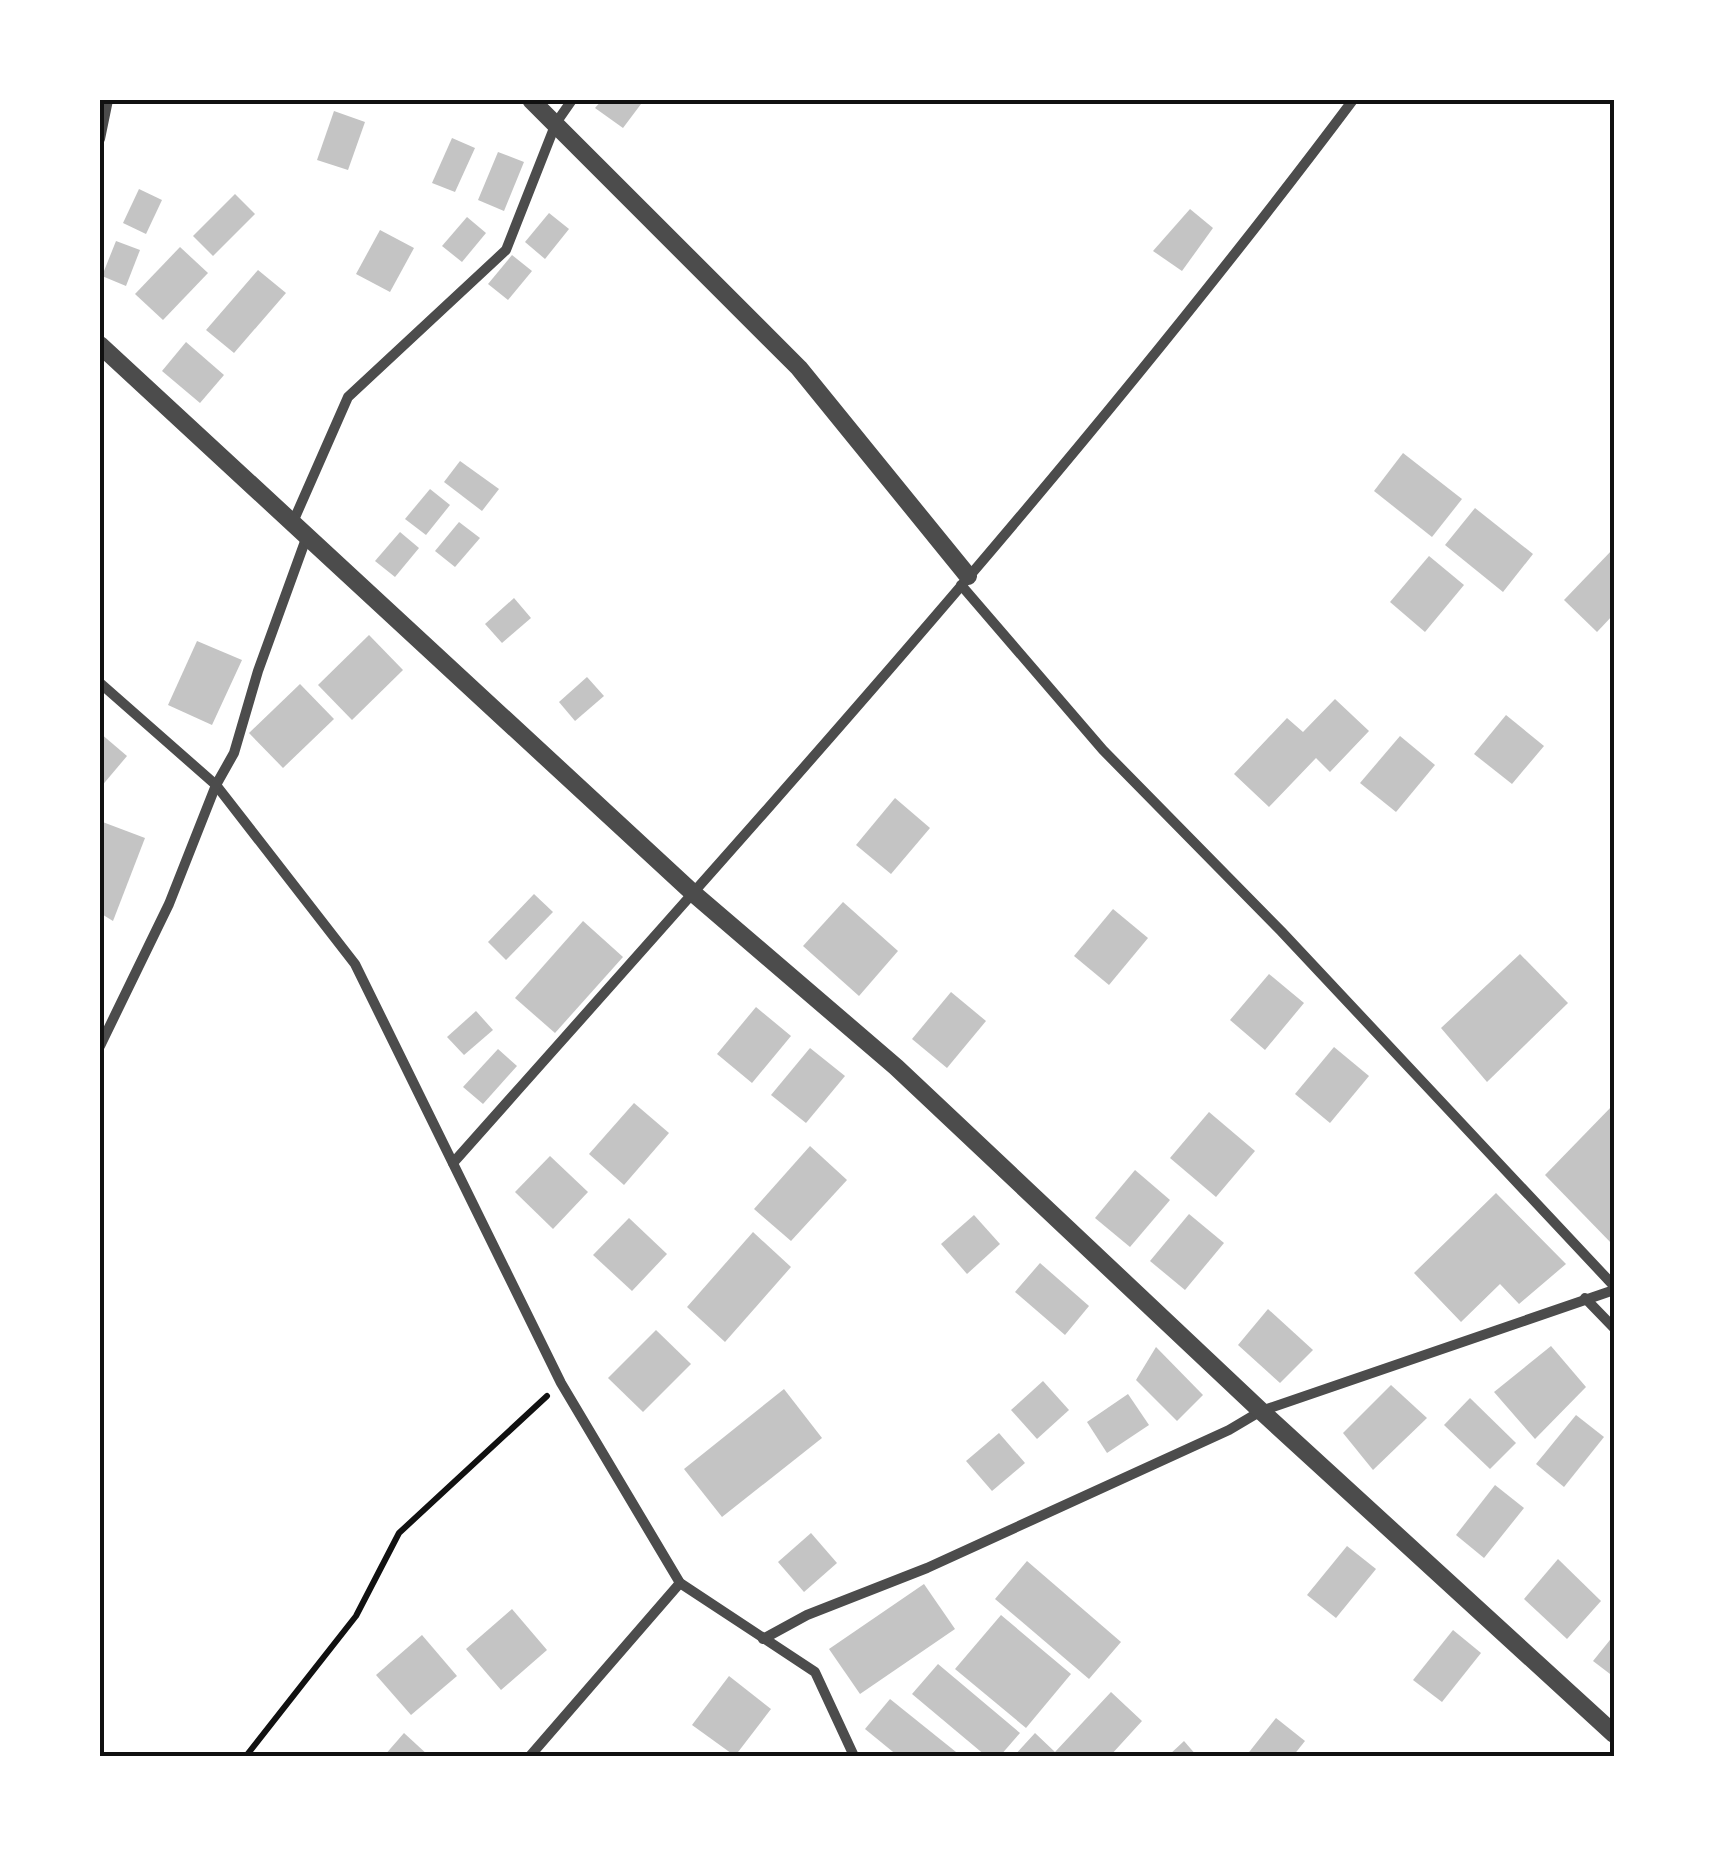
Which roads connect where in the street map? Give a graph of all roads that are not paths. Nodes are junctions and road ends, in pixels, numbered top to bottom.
1 (108, 100) edge
2 (530, 100) edge
3 (572, 100) edge
4 (1353, 100) edge
5 (556, 123) junction
6 (100, 139) edge
7 (100, 345) edge
8 (293, 522) junction
9 (307, 536) junction
10 (965, 580) junction
11 (100, 683) edge
12 (216, 785) junction
13 (692, 893) junction
14 (100, 1046) edge
15 (453, 1163) junction
16 (1614, 1288) edge
17 (1585, 1298) junction
18 (1614, 1328) edge
19 (1261, 1412) junction
20 (680, 1582) junction
21 (764, 1639) junction
22 (1614, 1734) edge
23 (530, 1756) edge
24 (854, 1756) edge

1 - 6 street
2 - 5 street
3 - 5 street
4 - 10 street
5 - 8 street
5 - 10 street
7 - 8 street
8 - 9 street
9 - 12 street
9 - 13 street
10 - 13 street
10 - 16 street
11 - 12 street
12 - 14 street
12 - 15 street
13 - 15 street
13 - 19 street
15 - 20 street
16 - 17 street
17 - 18 street
17 - 19 street
19 - 21 street
19 - 22 street
20 - 21 street
20 - 23 street
21 - 24 street

